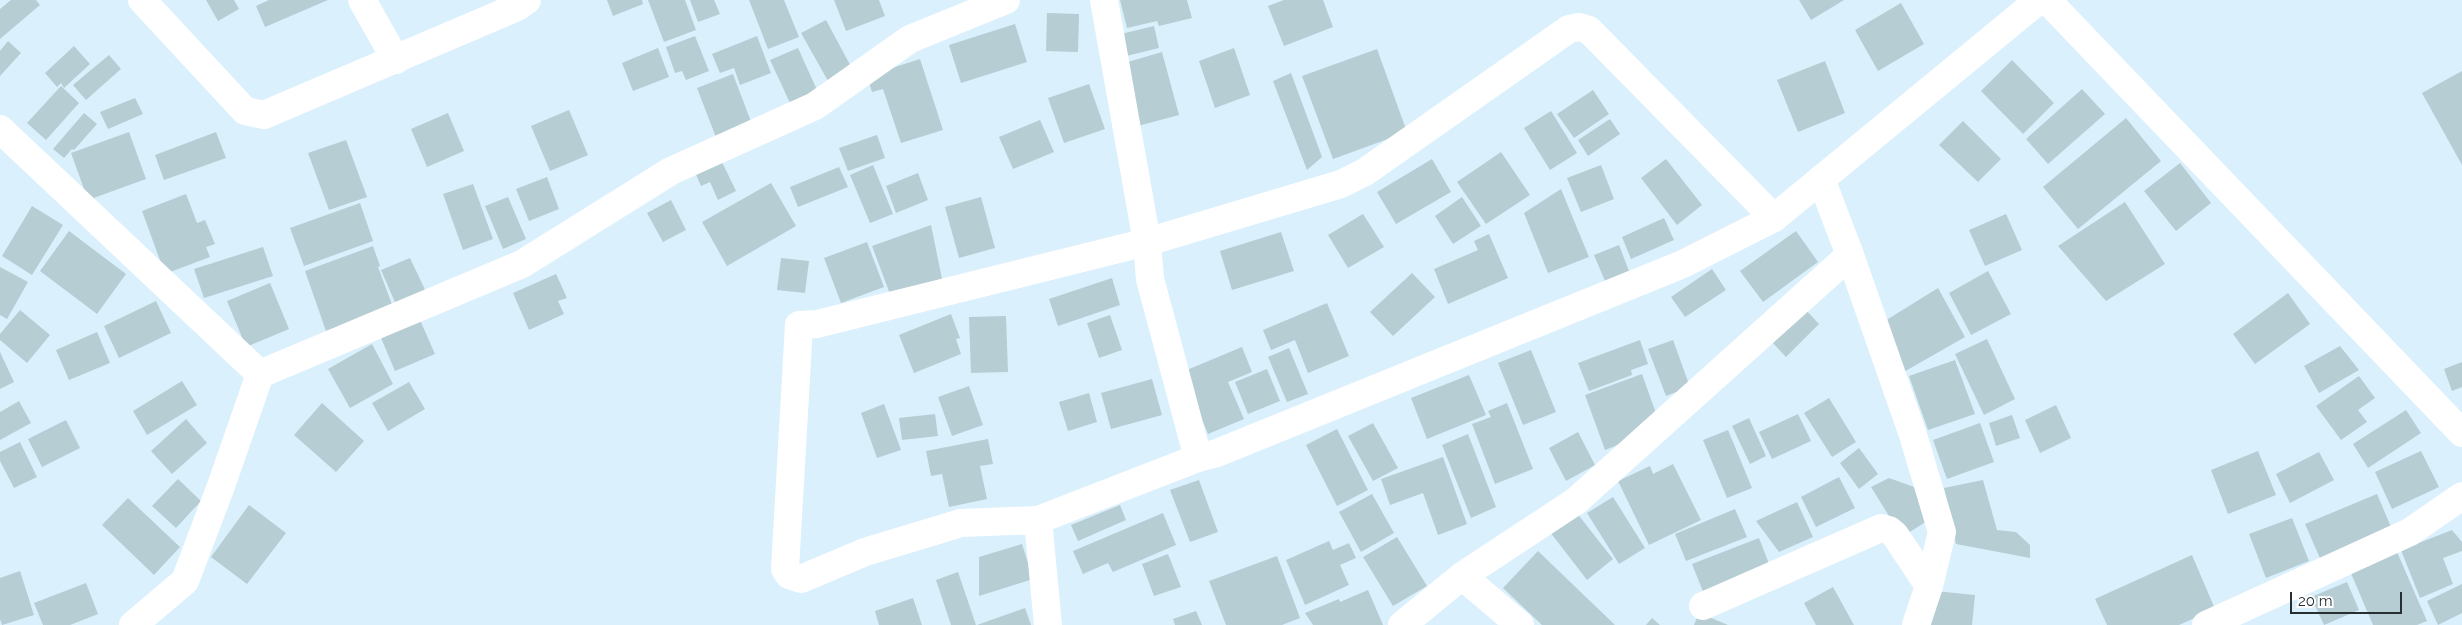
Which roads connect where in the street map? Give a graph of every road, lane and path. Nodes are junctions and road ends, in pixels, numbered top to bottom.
1 (142, 0) edge
2 (362, 0) edge
3 (527, 0) edge
4 (1006, 0) edge
5 (1104, 0) edge
6 (2039, 0) edge
7 (2047, 0) edge
8 (396, 60) junction
9 (0, 129) edge
10 (1822, 179) junction
11 (1774, 218) junction
12 (1147, 242) junction
13 (1850, 255) junction
14 (260, 374) junction
15 (2462, 433) edge
16 (1198, 458) junction
17 (2462, 496) edge
18 (1038, 520) junction
19 (1462, 576) junction
20 (1929, 586) junction
21 (1703, 606) dead end
22 (133, 625) edge
23 (1048, 625) edge
24 (1402, 625) edge
25 (1520, 625) edge
26 (1916, 625) edge
27 (2206, 625) edge

1 - 8 street
2 - 8 street
3 - 8 street
4 - 14 street
5 - 12 street
6 - 10 street
7 - 15 street
9 - 14 street
10 - 11 street
10 - 13 street
11 - 12 street
11 - 16 street
12 - 16 street
12 - 18 street
13 - 19 street
13 - 20 street
14 - 22 street
16 - 18 street
17 - 27 street
18 - 23 street
19 - 24 street
19 - 25 street
20 - 21 street
20 - 26 street

